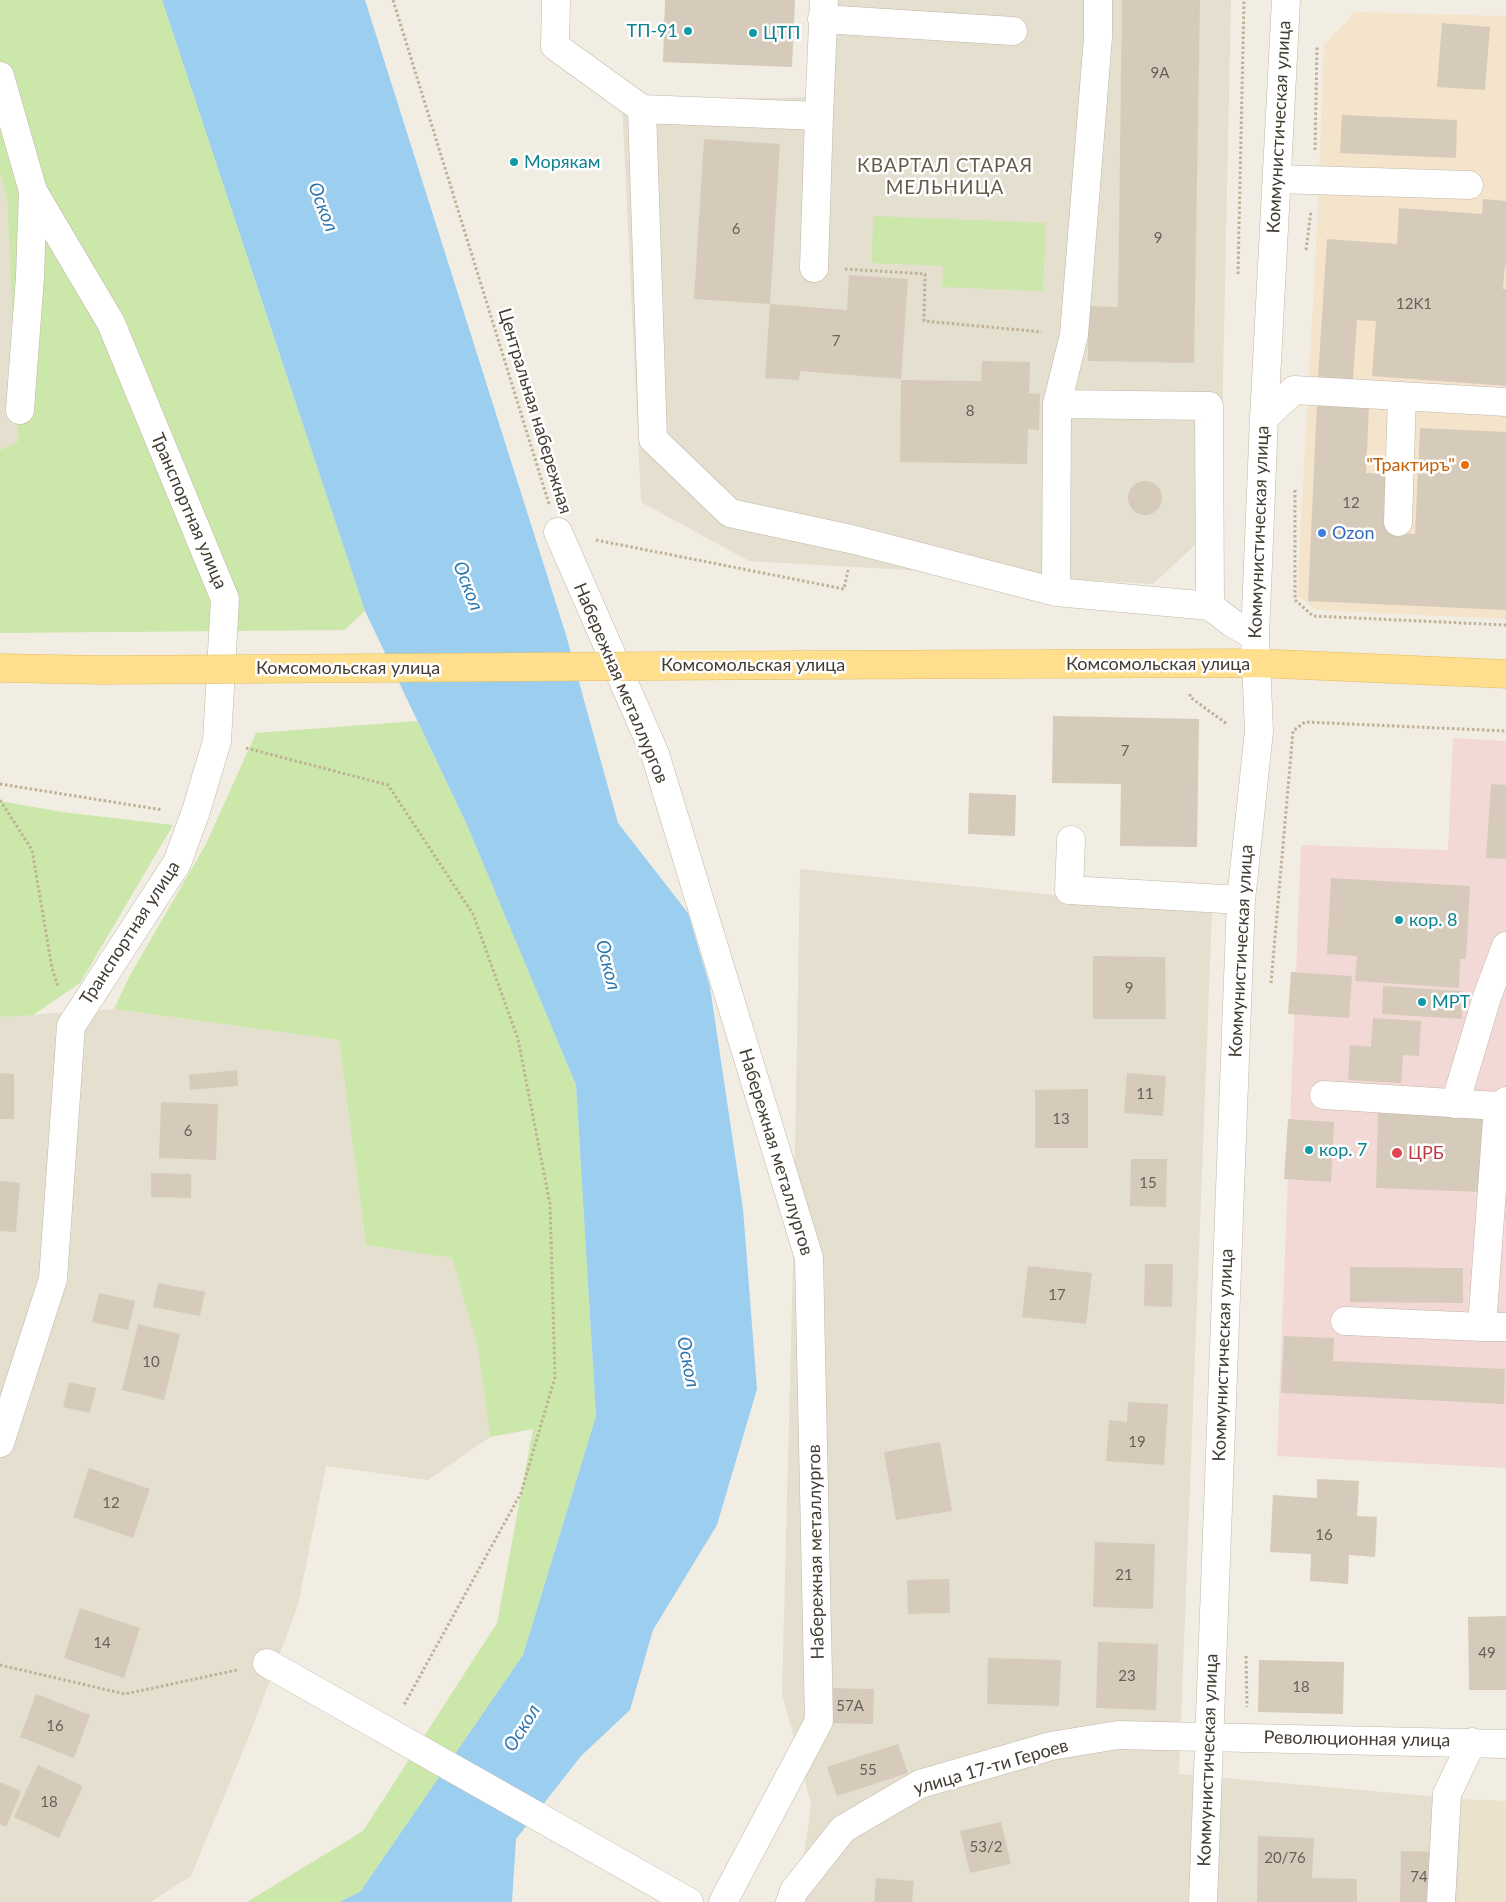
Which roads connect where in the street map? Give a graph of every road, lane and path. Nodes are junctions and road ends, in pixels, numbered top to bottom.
1 (393, 0) edge
2 (556, 0) edge
3 (1098, 0) edge
4 (1286, 0) edge
5 (823, 10) edge
6 (1013, 31) dead end
7 (0, 76) edge
8 (642, 109) junction
9 (819, 116) junction
10 (1277, 179) junction
11 (1469, 185) dead end
12 (34, 191) junction
13 (814, 268) joint
14 (1074, 335) junction
15 (1402, 396) junction
16 (1506, 402) edge
17 (1057, 404) junction
18 (20, 410) dead end
19 (1264, 418) junction
20 (1398, 522) dead end
21 (558, 532) junction
22 (855, 540) junction
23 (1056, 592) junction
24 (1210, 606) junction
25 (1254, 636) junction
26 (1255, 663) junction
27 (0, 668) edge
28 (1506, 674) edge
29 (1506, 731) edge
30 (217, 741) junction
31 (0, 784) edge
32 (0, 800) edge
33 (196, 811) junction
34 (1071, 840) dead end
35 (1241, 900) junction
36 (1506, 946) edge
37 (1271, 992) dead end
38 (71, 1026) junction
39 (1324, 1095) dead end
40 (1455, 1104) junction
41 (1502, 1104) edge
42 (1345, 1321) dead end
43 (1494, 1327) edge
44 (0, 1444) edge
45 (1246, 1646) dead end
46 (267, 1663) joint
47 (0, 1665) edge
48 (1247, 1715) dead end
49 (389, 1732) junction
50 (1209, 1736) junction
51 (1472, 1742) junction
52 (1506, 1744) edge
53 (689, 1902) edge
54 (723, 1902) edge
55 (790, 1902) edge
56 (1203, 1902) edge
57 (1441, 1902) edge

1 - 21 path, Центральная набережная
2 - 8 street
3 - 14 street
4 - 10 street, Коммунистическая улица
5 - 6 street
5 - 9 street
7 - 12 street, Транспортная улица
8 - 9 street
8 - 22 street
9 - 13 street
10 - 11 street
10 - 19 street, Коммунистическая улица
12 - 18 street
12 - 30 street, Транспортная улица
13 - 14 path
14 - 17 street
15 - 16 street
15 - 19 street
15 - 20 street
17 - 23 street
17 - 24 street
19 - 25 street, Коммунистическая улица
21 - 22 path, Центральная набережная
21 - 54 street, Набережная металлургов
22 - 23 street
23 - 24 street
24 - 25 street
25 - 26 street, Коммунистическая улица
26 - 27 main road, Комсомольская улица, bridge
26 - 28 main road, Комсомольская улица
26 - 35 street, Коммунистическая улица
29 - 37 path
30 - 33 street, Транспортная улица
30 - 49 path
31 - 33 path
32 - 38 path
33 - 38 street, Транспортная улица
34 - 35 street
35 - 50 street, Коммунистическая улица
36 - 40 street
38 - 44 street, Транспортная улица
39 - 40 street
40 - 41 street
41 - 43 street
42 - 43 street
45 - 48 path
46 - 47 path
46 - 49 street
49 - 53 street
50 - 51 street, Революционная улица
50 - 55 street, улица 17-ти Героев
50 - 56 street, Коммунистическая улица
51 - 52 street, Революционная улица
51 - 57 street

